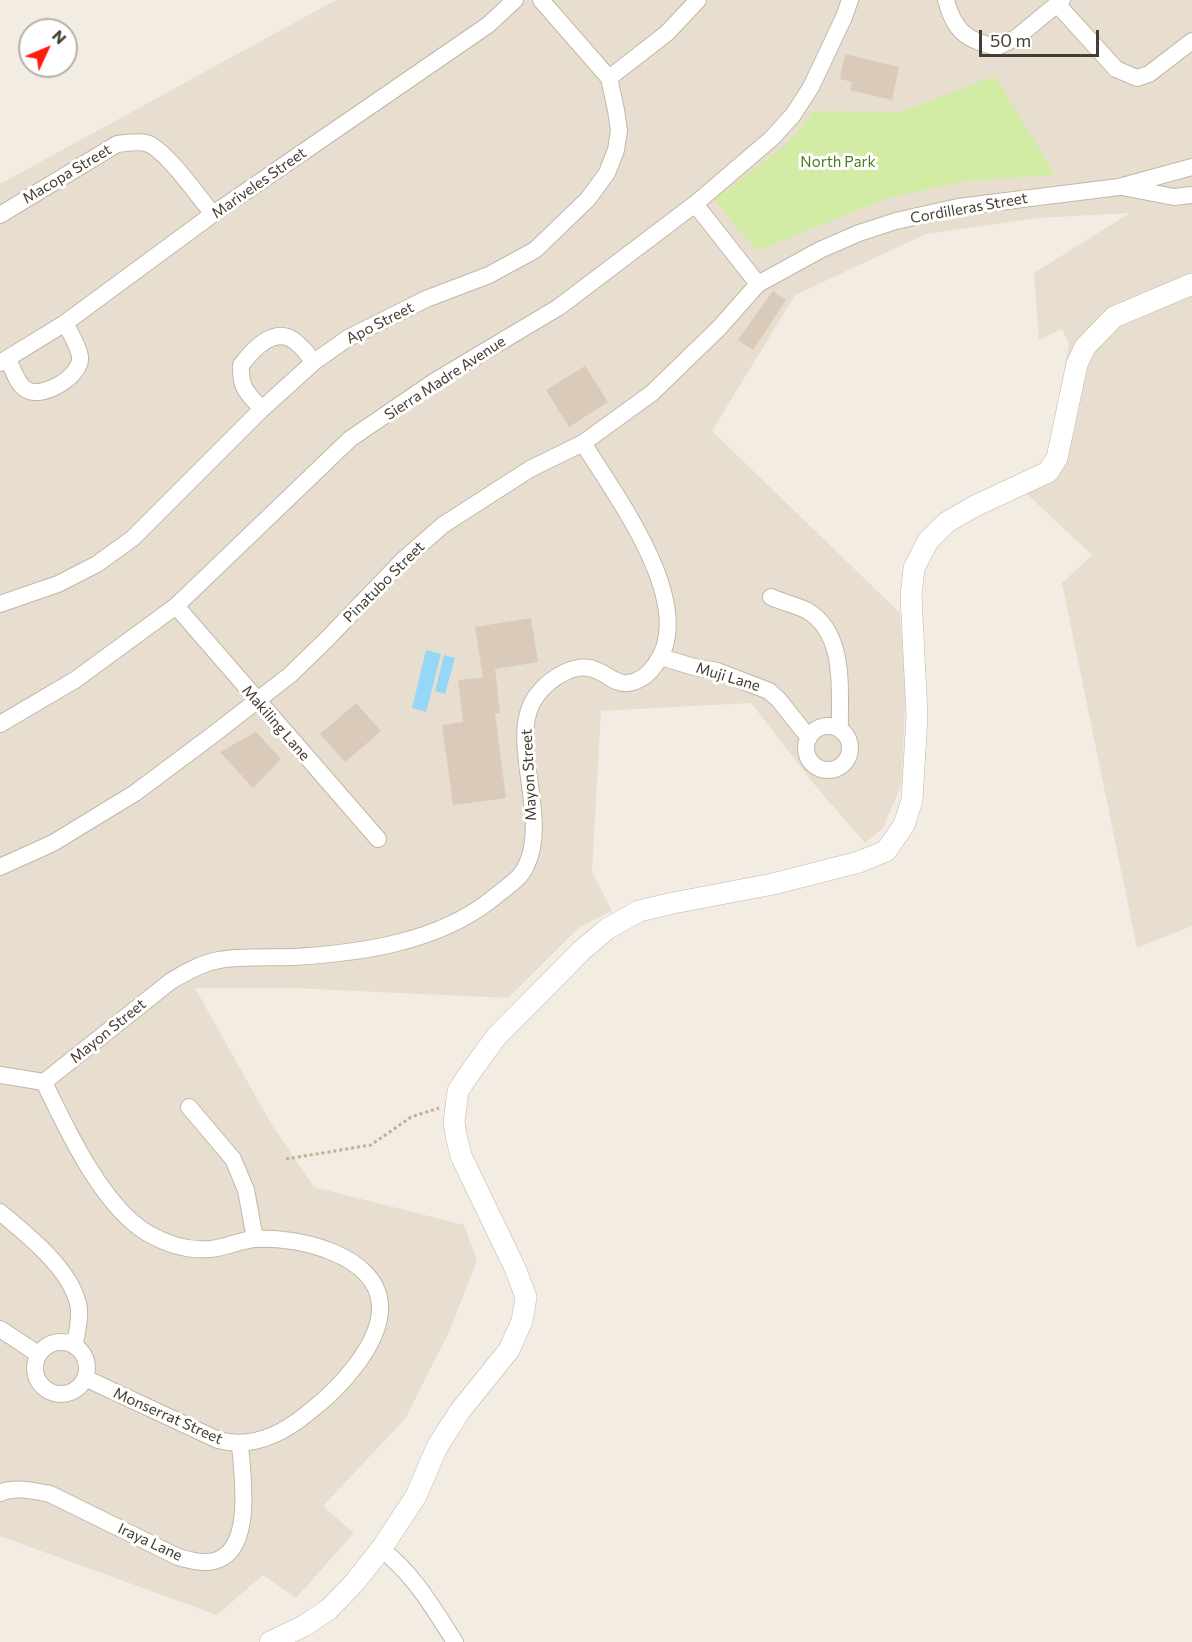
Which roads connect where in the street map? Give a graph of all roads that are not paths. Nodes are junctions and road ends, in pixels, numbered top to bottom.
1 (515, 0) edge
2 (541, 0) edge
3 (698, 0) edge
4 (850, 0) edge
5 (946, 0) edge
6 (1060, 2) edge
7 (1192, 40) edge
8 (609, 78) junction
9 (1192, 166) edge
10 (1119, 187) junction
11 (1192, 195) edge
12 (695, 204) junction
13 (0, 214) edge
14 (213, 214) junction
15 (758, 284) junction
16 (1192, 284) edge
17 (65, 323) junction
18 (4, 361) edge
19 (314, 362) junction
20 (262, 409) junction
21 (583, 442) junction
22 (771, 597) dead end
23 (0, 604) edge
24 (176, 606) junction
25 (662, 657) junction
26 (256, 700) junction
27 (0, 724) edge
28 (840, 730) junction
29 (809, 738) junction
30 (378, 839) dead end
31 (0, 867) edge
32 (0, 1076) edge
33 (44, 1082) junction
34 (189, 1107) dead end
35 (0, 1212) edge
36 (255, 1239) junction
37 (0, 1329) edge
38 (74, 1346) junction
39 (38, 1354) junction
40 (85, 1378) junction
41 (240, 1444) junction
42 (0, 1493) edge
43 (381, 1549) junction
44 (270, 1642) edge
45 (455, 1642) edge

1 - 14 street, Mariveles Street
2 - 8 street, Apo Street
3 - 8 street
4 - 12 street, Sierra Madre Avenue
5 - 6 street
6 - 7 street
8 - 19 street, Apo Street
9 - 10 street, Cordilleras Street
10 - 11 street
10 - 15 street, Cordilleras Street
12 - 15 street
12 - 24 street, Sierra Madre Avenue
13 - 14 street, Macopa Street
14 - 17 street, Mariveles Street
15 - 21 street, Pinatubo Street
16 - 43 street
17 - 18 street, Mariveles Street
17 - 18 street
19 - 20 street, Apo Street
19 - 20 street
20 - 23 street, Apo Street
21 - 25 street
21 - 26 street, Pinatubo Street
22 - 28 street
24 - 26 street, Makiling Lane
24 - 27 street, Sierra Madre Avenue
25 - 29 street, Muji Lane
25 - 33 street, Mayon Street
26 - 30 street, Makiling Lane
26 - 31 street, Pinatubo Street
28 - 29 street
28 - 29 street
32 - 33 street
33 - 36 street, Monserrat Street
34 - 36 street
35 - 38 street
36 - 41 street, Monserrat Street
37 - 39 street
38 - 39 street
38 - 40 street
39 - 40 street
40 - 41 street, Monserrat Street
41 - 42 street, Iraya Lane
43 - 44 street
43 - 45 street

